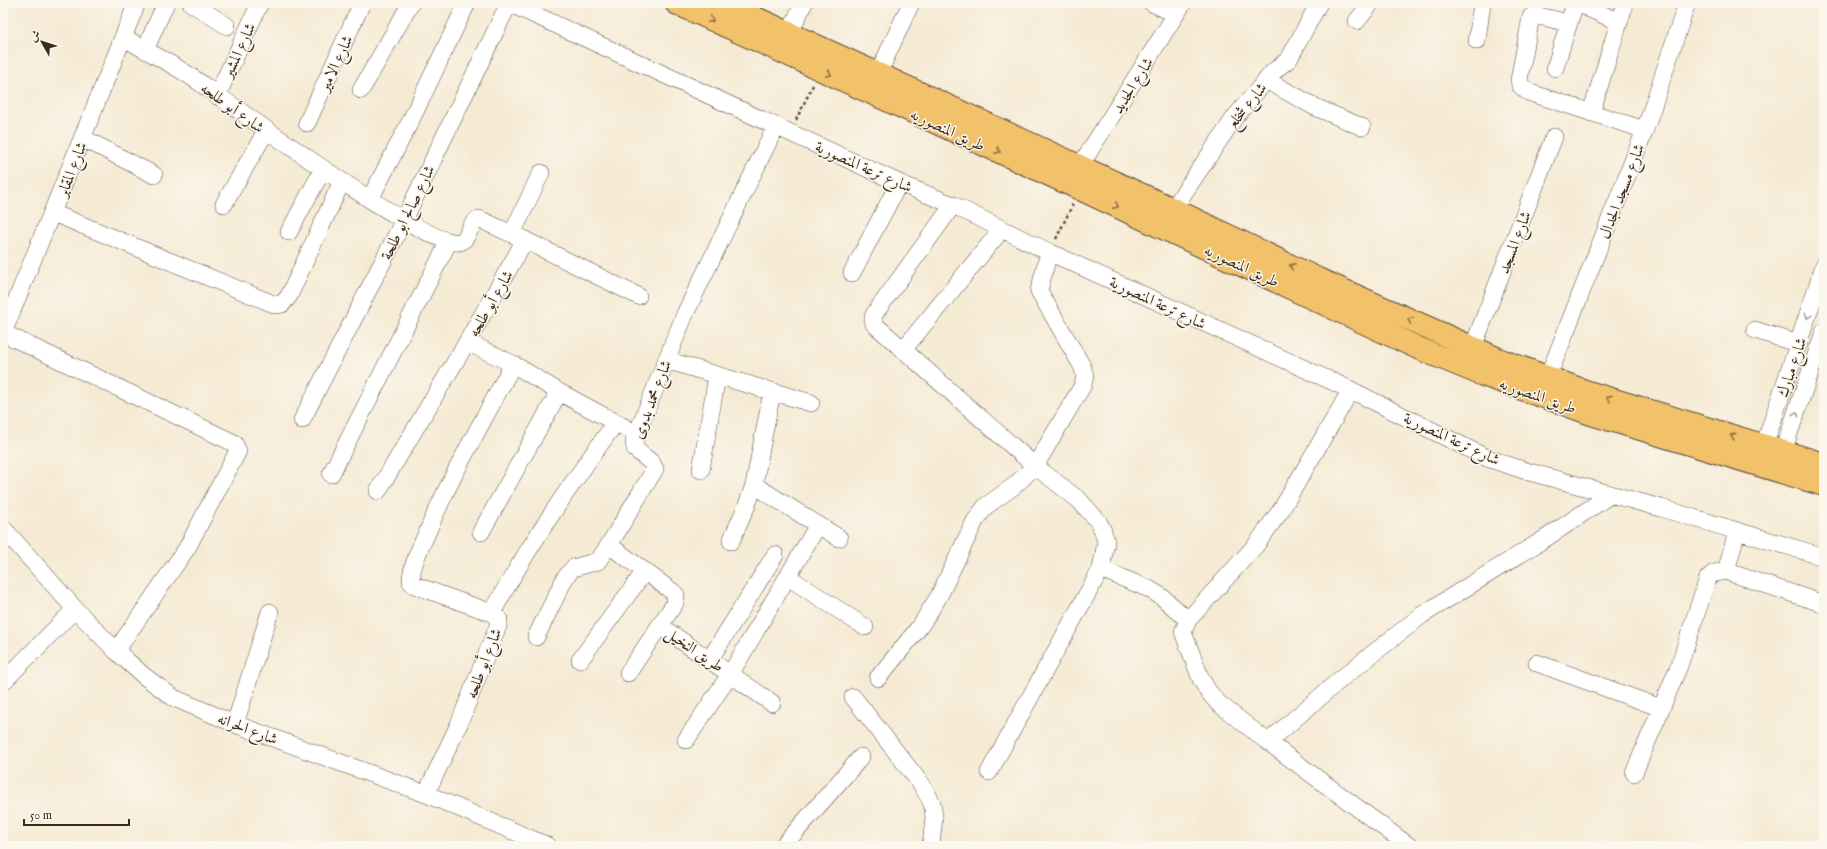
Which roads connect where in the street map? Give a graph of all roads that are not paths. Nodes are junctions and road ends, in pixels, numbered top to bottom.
1 (137, 3) edge
2 (166, 3) edge
3 (191, 3) edge
4 (260, 3) edge
5 (362, 3) edge
6 (411, 3) edge
7 (468, 3) edge
8 (509, 3) edge
9 (676, 3) edge
10 (723, 3) edge
11 (804, 3) edge
12 (912, 3) edge
13 (1152, 3) edge
14 (1319, 3) edge
15 (1371, 3) edge
16 (1482, 3) edge
17 (1576, 3) edge
18 (1625, 3) edge
19 (1687, 3) edge
20 (1180, 8) edge
21 (1357, 21) dead end
22 (1619, 22) junction
23 (1568, 23) junction
24 (227, 26) dead end
25 (790, 34) junction
26 (123, 37) junction
27 (1477, 41) dead end
28 (145, 50) junction
29 (1555, 68) dead end
30 (878, 74) junction
31 (1266, 80) junction
32 (361, 90) dead end
33 (217, 96) junction
34 (1591, 113) junction
35 (307, 123) dead end
36 (776, 126) junction
37 (1362, 128) dead end
38 (1645, 130) junction
39 (266, 131) junction
40 (1554, 137) dead end
41 (83, 138) junction
42 (1080, 166) junction
43 (323, 169) junction
44 (541, 172) dead end
45 (154, 175) dead end
46 (342, 181) junction
47 (900, 183) junction
48 (370, 199) junction
49 (224, 204) dead end
50 (953, 205) junction
51 (1173, 209) junction
52 (53, 212) junction
53 (404, 220) junction
54 (1002, 229) junction
55 (290, 232) dead end
56 (519, 237) junction
57 (450, 242) junction
58 (1051, 247) junction
59 (1824, 266) edge
60 (852, 273) dead end
61 (1820, 293) edge
62 (638, 296) dead end
63 (1429, 329) junction
64 (1755, 330) dead end
65 (1824, 332) edge
66 (3, 333) edge
67 (467, 342) junction
68 (1799, 344) junction
69 (1473, 347) junction
70 (1420, 349) junction
71 (903, 350) junction
72 (666, 360) junction
73 (513, 364) junction
74 (718, 376) junction
75 (1548, 377) junction
76 (1352, 390) junction
77 (559, 392) junction
78 (772, 392) junction
79 (811, 403) dead end
80 (302, 420) dead end
81 (616, 422) junction
82 (637, 434) junction
83 (1774, 448) junction
84 (1824, 464) edge
85 (1036, 466) junction
86 (701, 470) dead end
87 (331, 474) dead end
88 (754, 485) junction
89 (1824, 485) edge
90 (378, 491) dead end
91 (1610, 495) junction
92 (818, 525) junction
93 (3, 528) edge
94 (1737, 531) junction
95 (481, 532) dead end
96 (839, 538) dead end
97 (731, 541) dead end
98 (609, 545) junction
99 (775, 555) dead end
100 (1824, 557) edge
101 (1101, 569) junction
102 (645, 571) junction
103 (1727, 571) junction
104 (788, 577) junction
105 (1824, 604) edge
106 (75, 609) junction
107 (270, 612) dead end
108 (492, 614) junction
109 (1188, 620) junction
110 (660, 626) junction
111 (865, 627) dead end
112 (536, 637) dead end
113 (116, 651) junction
114 (710, 659) junction
115 (580, 660) dead end
116 (1537, 663) dead end
117 (628, 673) dead end
118 (731, 673) junction
119 (878, 678) dead end
120 (3, 682) edge
121 (853, 697) dead end
122 (772, 703) dead end
123 (1661, 708) junction
124 (236, 724) junction
125 (686, 740) dead end
126 (1268, 742) junction
127 (861, 757) dead end
128 (989, 772) dead end
129 (1634, 773) dead end
130 (426, 794) junction
131 (548, 846) edge
132 (783, 846) edge
133 (931, 846) edge
134 (1410, 846) edge

1 - 26 street, شارع المقابر
2 - 28 street
3 - 24 street
4 - 33 street, شارع المشير
5 - 35 street, شارع الامير
6 - 32 street
7 - 48 street
8 - 36 street, شارع ترعة المنصورية
8 - 53 street, شارع صالح ابو طلحة
9 -> 70 main road, طريق المنصوريه
10 - 25 main road, طريق المنصوريه
11 - 25 street
12 - 30 street
13 - 20 street
14 - 31 street, شارع شخلع
15 - 21 street
16 - 27 street
17 - 22 street
17 - 23 street
18 - 22 street
19 - 38 street, شارع مسجد الجدال
20 - 42 street, شارع الجديد
22 - 34 street
23 - 29 street
23 - 34 street
25 - 30 main road, طريق المنصوريه
26 - 28 street, شارع أبو طلحه
26 - 41 street, شارع المقابر
28 - 33 street, شارع أبو طلحه
30 - 42 main road, طريق المنصوريه
31 - 37 street
31 - 51 street, شارع شخلع
33 - 39 street, شارع أبو طلحه
34 - 38 street
36 - 47 street, شارع ترعة المنصورية
36 - 72 street, شارع محمد بدوى
38 - 75 street, شارع مسجد الجدال
39 - 43 street, شارع أبو طلحه
39 - 49 street
40 - 69 street, شارع المسجد
41 - 45 street
41 - 52 street, شارع المقابر
42 - 51 main road, طريق المنصوريه
43 - 46 street, شارع أبو طلحه
43 - 55 street
44 - 56 street, شارع أبو طلحه
46 - 48 street, شارع أبو طلحه
46 - 52 street
47 - 50 street, شارع ترعة المنصورية
47 - 60 street
48 - 53 street, شارع أبو طلحه
50 - 54 street, شارع ترعة المنصورية
50 - 71 street
63 -> 51 main road, طريق المنصوريه
52 - 66 street, شارع المقابر
53 - 57 street, شارع أبو طلحه
53 - 80 street, شارع صالح ابو طلحة
54 - 58 street, شارع ترعة المنصورية
54 - 71 street
56 - 57 street
56 - 62 street
56 - 67 street, شارع أبو طلحه
57 - 87 street
58 - 76 street, شارع ترعة المنصورية
58 - 85 street
59 - 61 street, شارع مبارك
61 -> 68 street, شارع مبارك
63 - 69 main road, طريق المنصوريه
63 - 70 main road
64 - 68 street
83 -> 65 street, شارع مبارك
66 - 113 street
67 - 73 street, شارع أبو طلحه
67 - 90 street
68 - 83 street, شارع مبارك
69 - 75 main road, طريق المنصوريه
70 - 89 main road, طريق المنصوريه
71 - 85 street
72 - 74 street
72 - 82 street, شارع محمد بدوى
73 - 77 street
73 - 108 street, شارع أبو طلحه
74 - 78 street
74 - 86 street
83 -> 75 main road, طريق المنصوريه
76 - 91 street, شارع ترعة المنصورية
76 - 109 street
77 - 81 street
77 - 95 street
78 - 79 street
78 - 88 street
81 - 82 street
81 - 108 street
82 - 98 street, شارع محمد بدوى
83 - 84 main road, طريق المنصوريه
85 - 101 street
85 - 119 street
88 - 92 street
88 - 97 street
91 - 94 street, شارع ترعة المنصورية
91 - 126 street
92 - 96 street
92 - 104 street
93 - 106 street, شارع الحرانه
94 - 100 street, شارع ترعة المنصورية
94 - 103 street
98 - 102 street
98 - 112 street
99 - 114 street
101 - 109 street
101 - 128 street
102 - 110 street
102 - 115 street
103 - 105 street
103 - 123 street
104 - 111 street
104 - 118 street
106 - 113 street, شارع الحرانه
106 - 120 street
107 - 124 street
108 - 130 street, شارع أبو طلحه
109 - 126 street
110 - 114 street, طريق النخيل
110 - 117 street
113 - 124 street, شارع الحرانه
114 - 118 street, طريق النخيل
116 - 123 street
118 - 122 street, طريق النخيل
118 - 125 street, طريق النخيل
121 - 133 street
123 - 129 street
124 - 130 street, شارع الحرانه
126 - 134 street
127 - 132 street
130 - 131 street, شارع الحرانه

